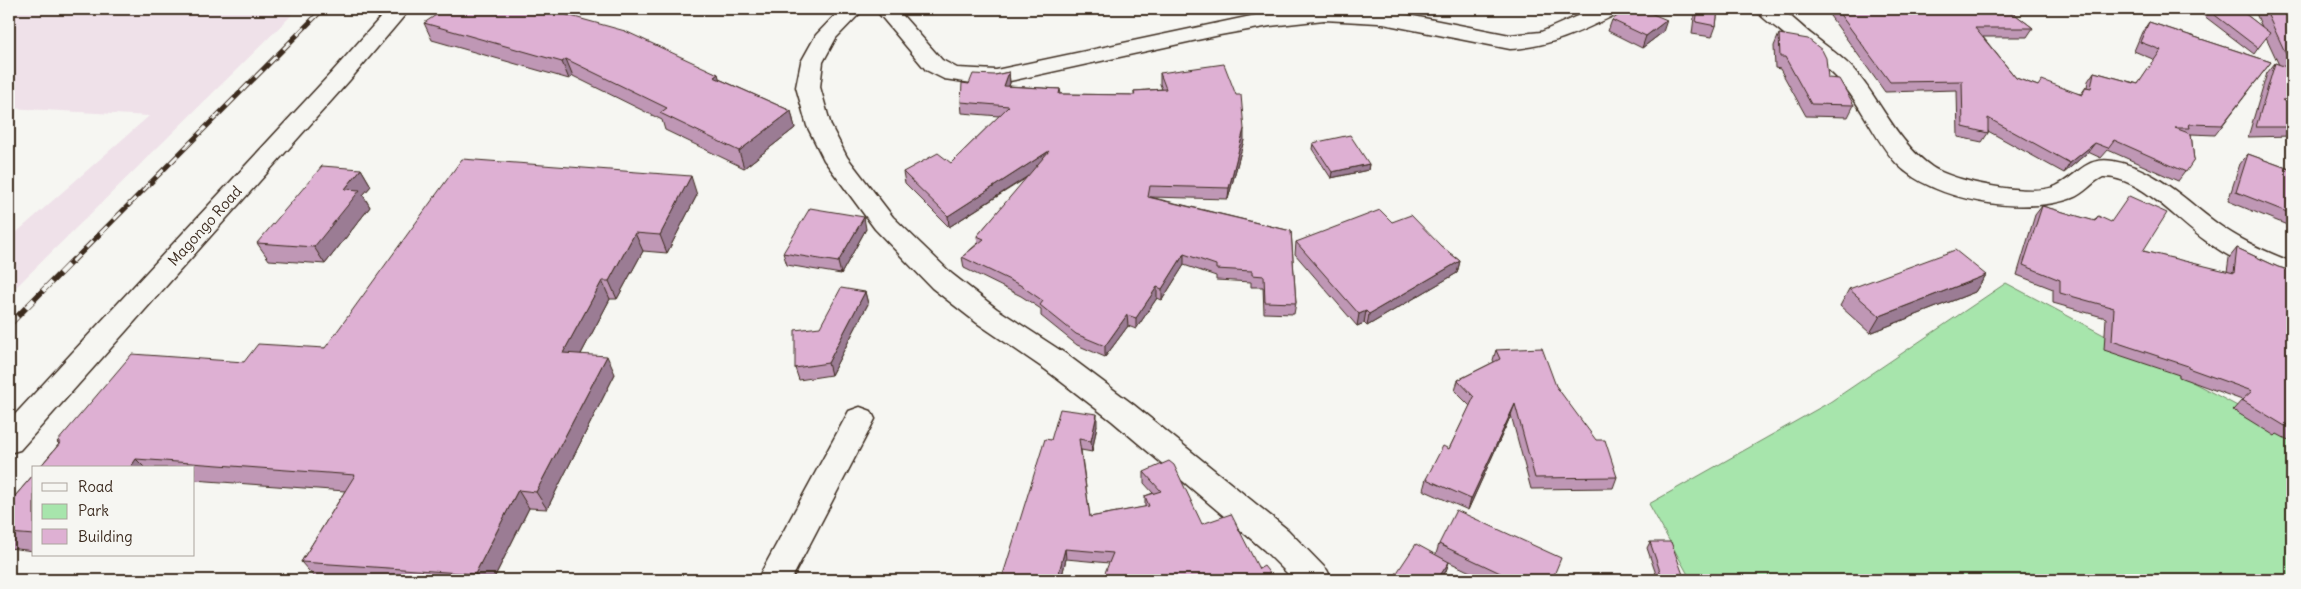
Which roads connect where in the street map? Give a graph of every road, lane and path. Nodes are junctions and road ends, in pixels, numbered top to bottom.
1 (399, 9) edge
2 (853, 9) edge
3 (886, 9) edge
4 (1609, 9) edge
5 (1766, 9) edge
6 (2292, 273) edge
7 (860, 419) dead end
8 (9, 441) edge
9 (774, 580) edge
10 (1315, 580) edge

1 - 8 street, Magongo Road
2 - 10 street
3 - 4 street
5 - 6 street
7 - 9 street

